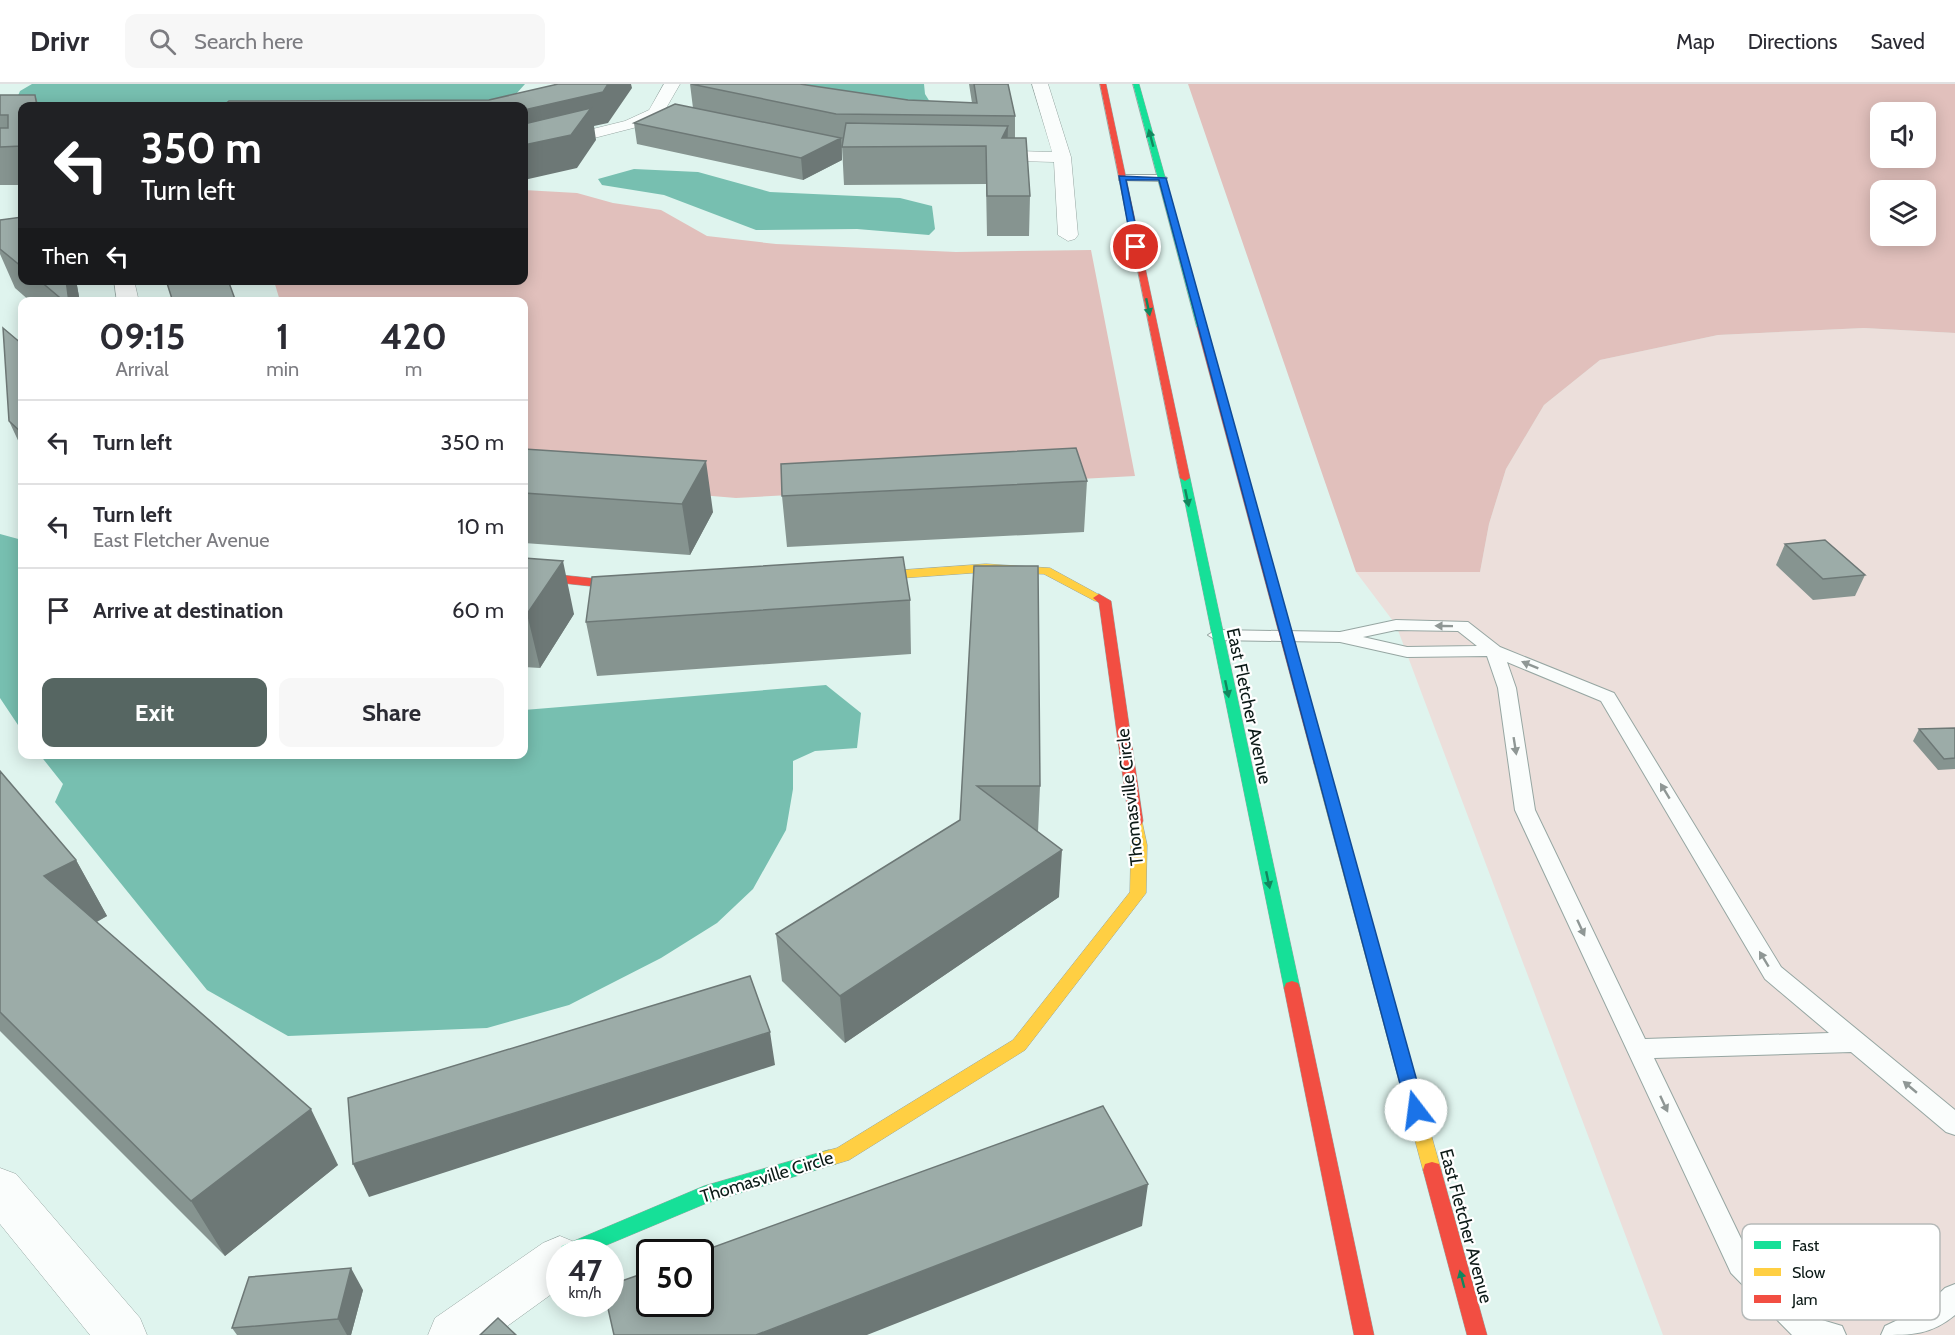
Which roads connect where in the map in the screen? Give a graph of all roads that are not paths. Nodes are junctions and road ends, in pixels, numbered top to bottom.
1 (672, 84) edge
2 (1040, 84) edge
3 (1103, 84) edge
4 (1136, 84) edge
5 (655, 113) junction
6 (714, 126) edge
7 (528, 150) edge
8 (968, 155) edge
9 (1062, 157) junction
10 (1122, 178) junction
11 (1162, 178) junction
12 (1068, 235) dead end
13 (528, 576) edge
14 (843, 578) edge
15 (648, 586) edge
16 (1216, 635) junction
17 (1287, 636) junction
18 (1340, 637) junction
19 (1494, 651) junction
20 (1856, 1042) junction
21 (1638, 1049) junction
22 (1955, 1125) edge
23 (0, 1189) edge
24 (600, 1239) edge
25 (1742, 1266) edge
26 (546, 1269) edge
27 (1955, 1297) edge
28 (1940, 1311) edge
29 (1796, 1320) edge
30 (1926, 1320) edge
31 (122, 1335) edge
32 (453, 1335) edge
33 (1364, 1335) edge
34 (1477, 1335) edge
35 (1832, 1335) edge
36 (1894, 1335) edge

1 - 5 street
2 - 9 street
3 - 10 main road, East Fletcher Avenue
11 -> 4 main road, East Fletcher Avenue
5 - 6 street
5 - 7 street
8 - 9 street
9 - 12 street
10 - 11 lane
10 -> 16 main road, East Fletcher Avenue
11 - 17 main road, East Fletcher Avenue
13 - 15 main road
14 - 24 main road, Thomasville Circle
16 - 17 lane
16 -> 33 main road, East Fletcher Avenue
17 - 18 lane
34 -> 17 main road, East Fletcher Avenue
18 - 19 lane
19 -> 18 lane
20 -> 19 lane
19 -> 21 lane
20 - 21 lane
22 -> 20 lane
21 -> 25 lane
23 - 31 street
26 - 32 street
27 - 28 lane
29 -> 35 lane
30 - 36 lane

